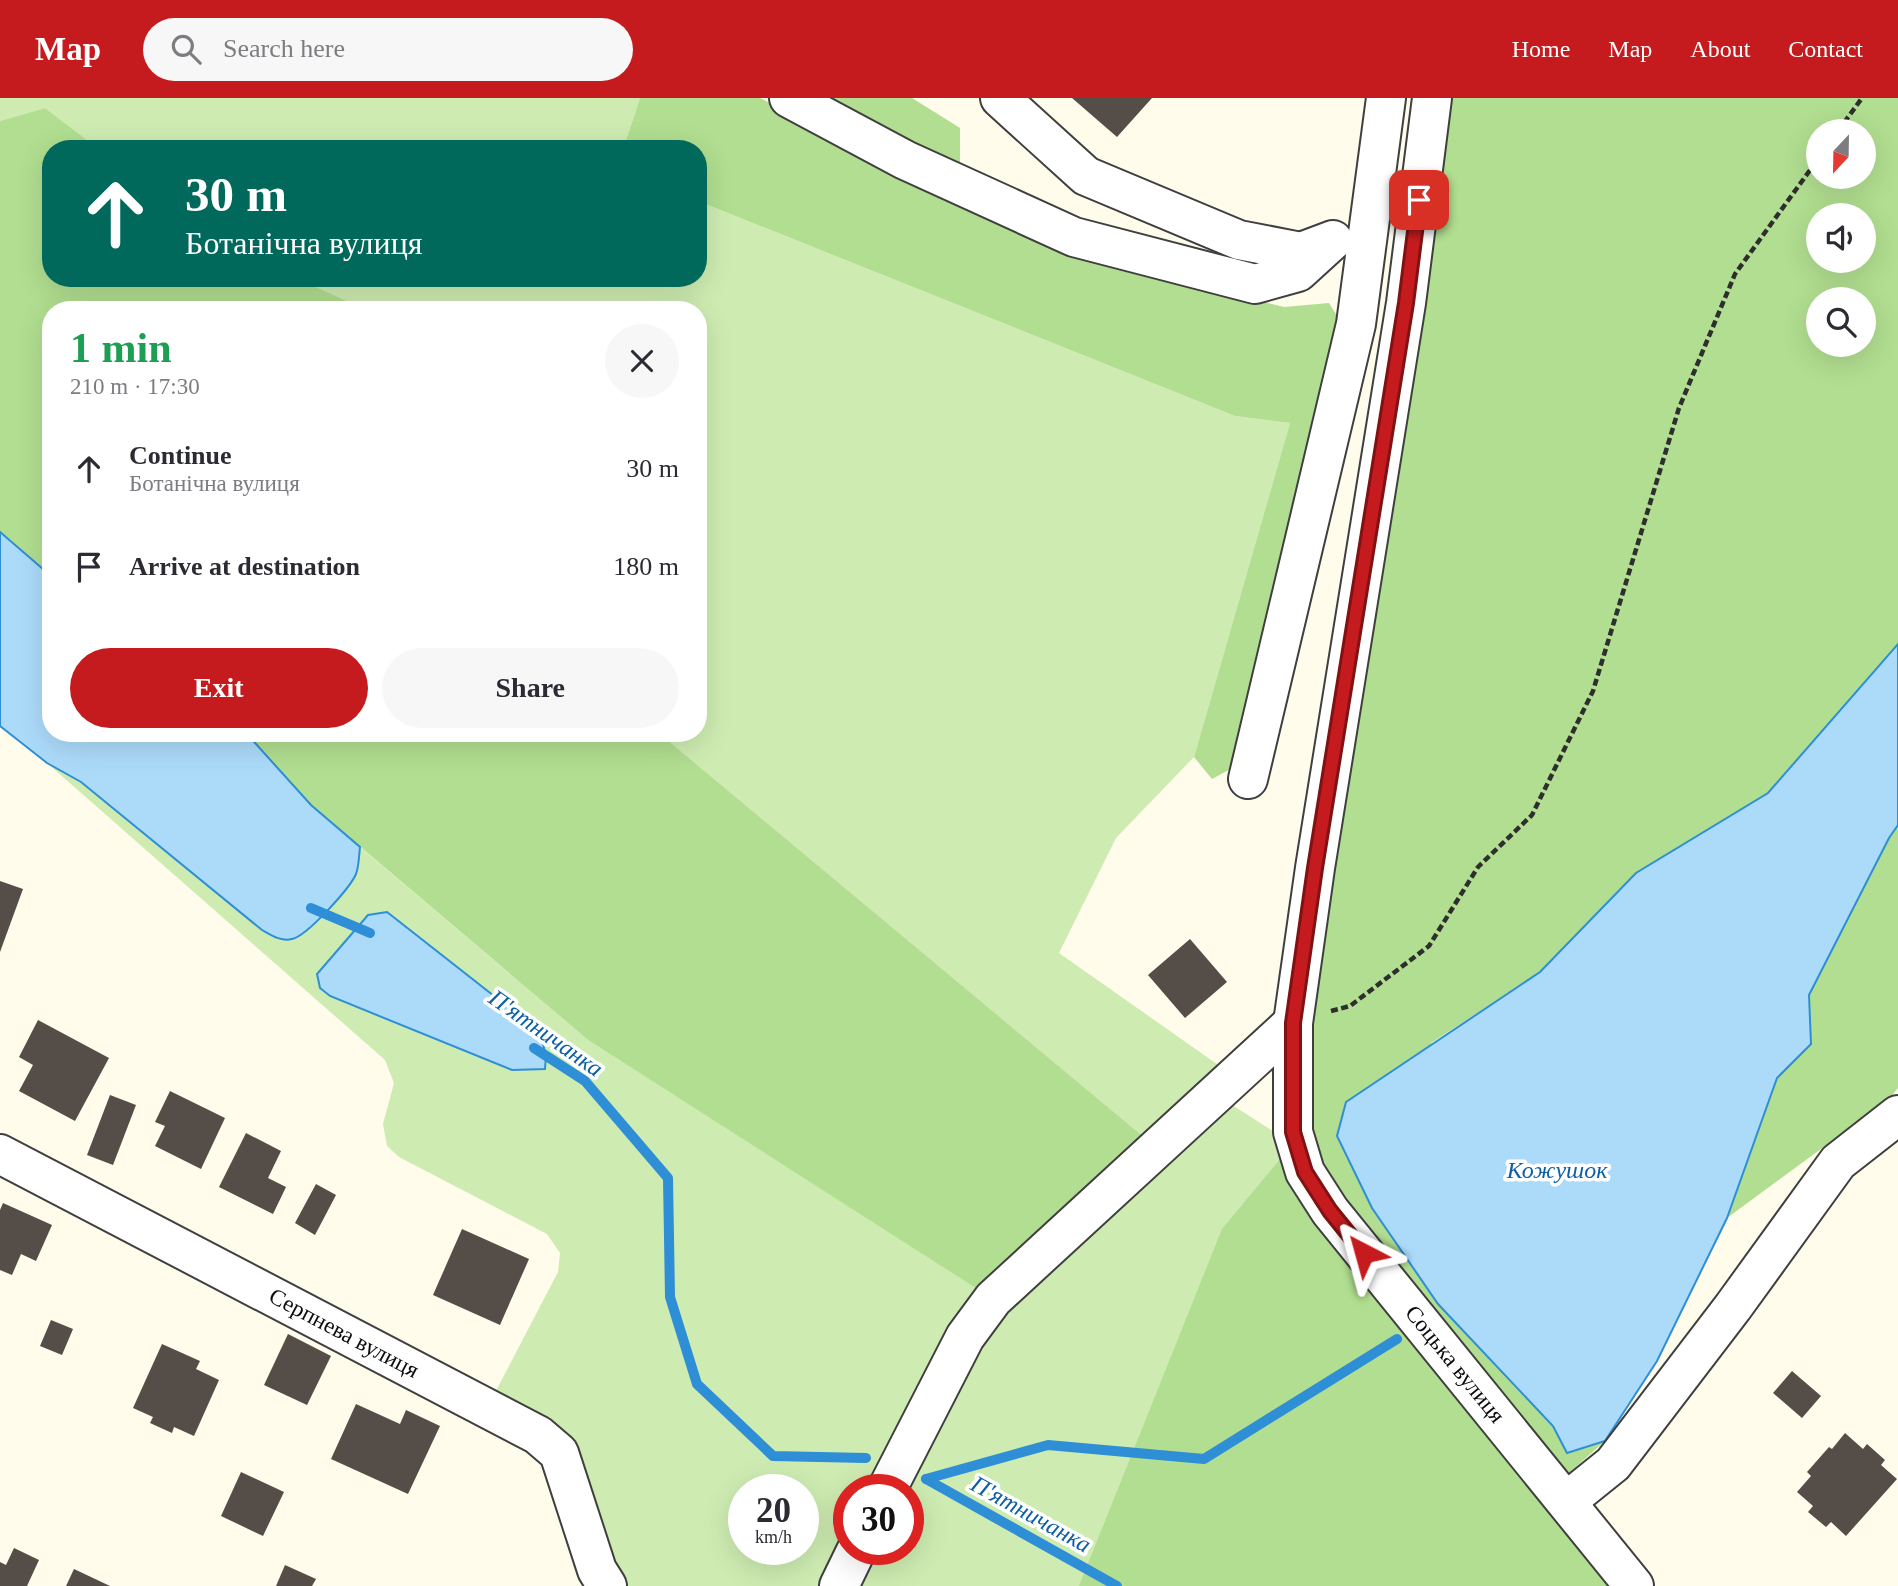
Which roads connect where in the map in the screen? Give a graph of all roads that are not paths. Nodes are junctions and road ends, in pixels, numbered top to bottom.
1 (789, 98) edge
2 (1000, 98) edge
3 (1386, 98) edge
4 (1432, 98) edge
5 (1373, 204) junction
6 (1332, 241) junction
7 (1248, 779) dead end
8 (1293, 1023) junction
9 (1898, 1115) edge
10 (0, 1154) edge
11 (895, 1474) edge
12 (1567, 1501) junction
13 (849, 1565) edge
14 (607, 1586) edge
15 (839, 1586) edge
16 (1634, 1586) edge

1 - 6 street
2 - 6 street
3 - 5 street
4 - 8 street, Соцька вулиця
5 - 6 street
5 - 7 street
8 - 11 street
8 - 12 street, Соцька вулиця
9 - 12 street
10 - 14 street, Серпнева вулиця
12 - 16 street, Соцька вулиця
13 - 15 street

